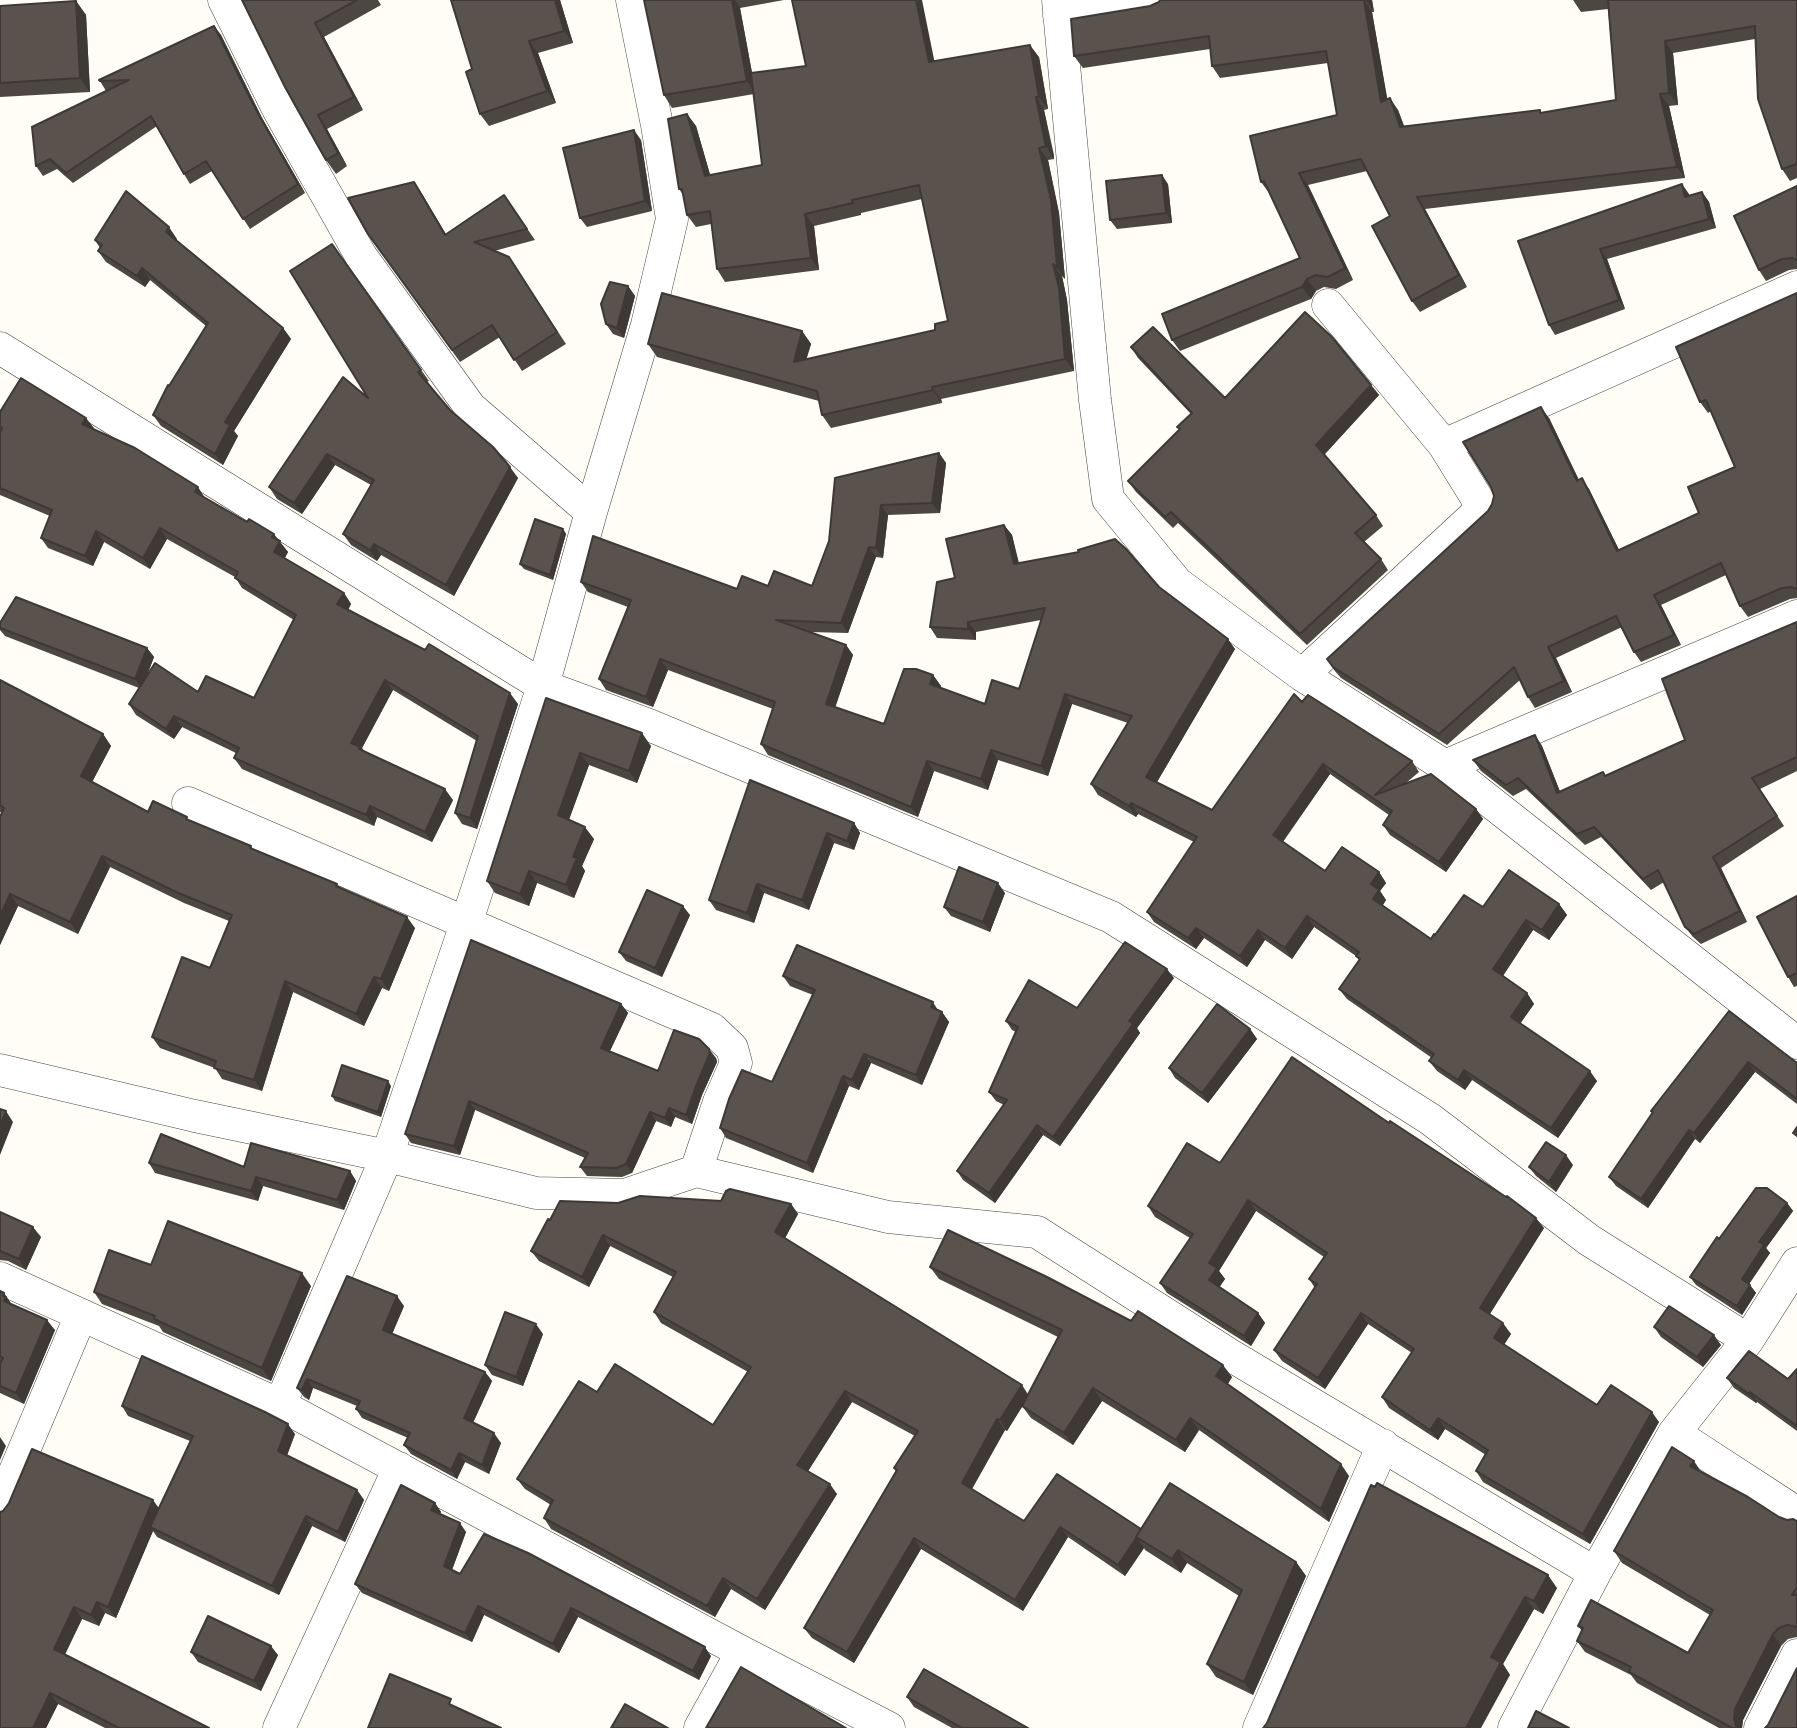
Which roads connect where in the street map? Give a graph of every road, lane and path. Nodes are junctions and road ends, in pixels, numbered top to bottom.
1 (224, 0) edge
2 (632, 0) edge
3 (1155, 0) edge
4 (1059, 7) edge
5 (1797, 288) edge
6 (1328, 304) dead end
7 (0, 348) edge
8 (1444, 445) junction
9 (590, 512) junction
10 (1797, 616) edge
11 (1302, 675) junction
12 (543, 686) junction
13 (1445, 766) junction
14 (188, 803) dead end
15 (466, 924) junction
16 (1797, 1043) edge
17 (0, 1070) edge
18 (387, 1156) junction
19 (695, 1171) junction
20 (1797, 1263) edge
21 (0, 1278) edge
22 (81, 1315) junction
23 (1748, 1340) junction
24 (279, 1405) junction
25 (1674, 1433) junction
26 (1383, 1445) junction
27 (399, 1468) junction
28 (0, 1507) edge
29 (1797, 1513) edge
30 (1595, 1573) junction
31 (742, 1652) junction
32 (1797, 1655) edge
33 (279, 1728) edge
34 (699, 1728) edge
35 (889, 1728) edge
36 (1259, 1728) edge
37 (1514, 1728) edge
38 (1760, 1728) edge

1 - 9 street
2 - 9 street
3 - 4 street
4 - 11 street
5 - 8 street
6 - 8 street
7 - 12 street
8 - 11 street
9 - 12 street
10 - 13 street
11 - 13 street
12 - 15 street
12 - 23 street
13 - 16 street
14 - 15 street
15 - 18 street
15 - 19 street
17 - 18 street
18 - 19 street
18 - 24 street
19 - 26 street
20 - 23 street
21 - 22 street
22 - 24 street
22 - 28 street
23 - 25 street
24 - 27 street
25 - 29 street
25 - 30 street
26 - 30 street
26 - 36 street
27 - 31 street
27 - 33 street
30 - 37 street
31 - 34 street
31 - 35 street
32 - 38 street

